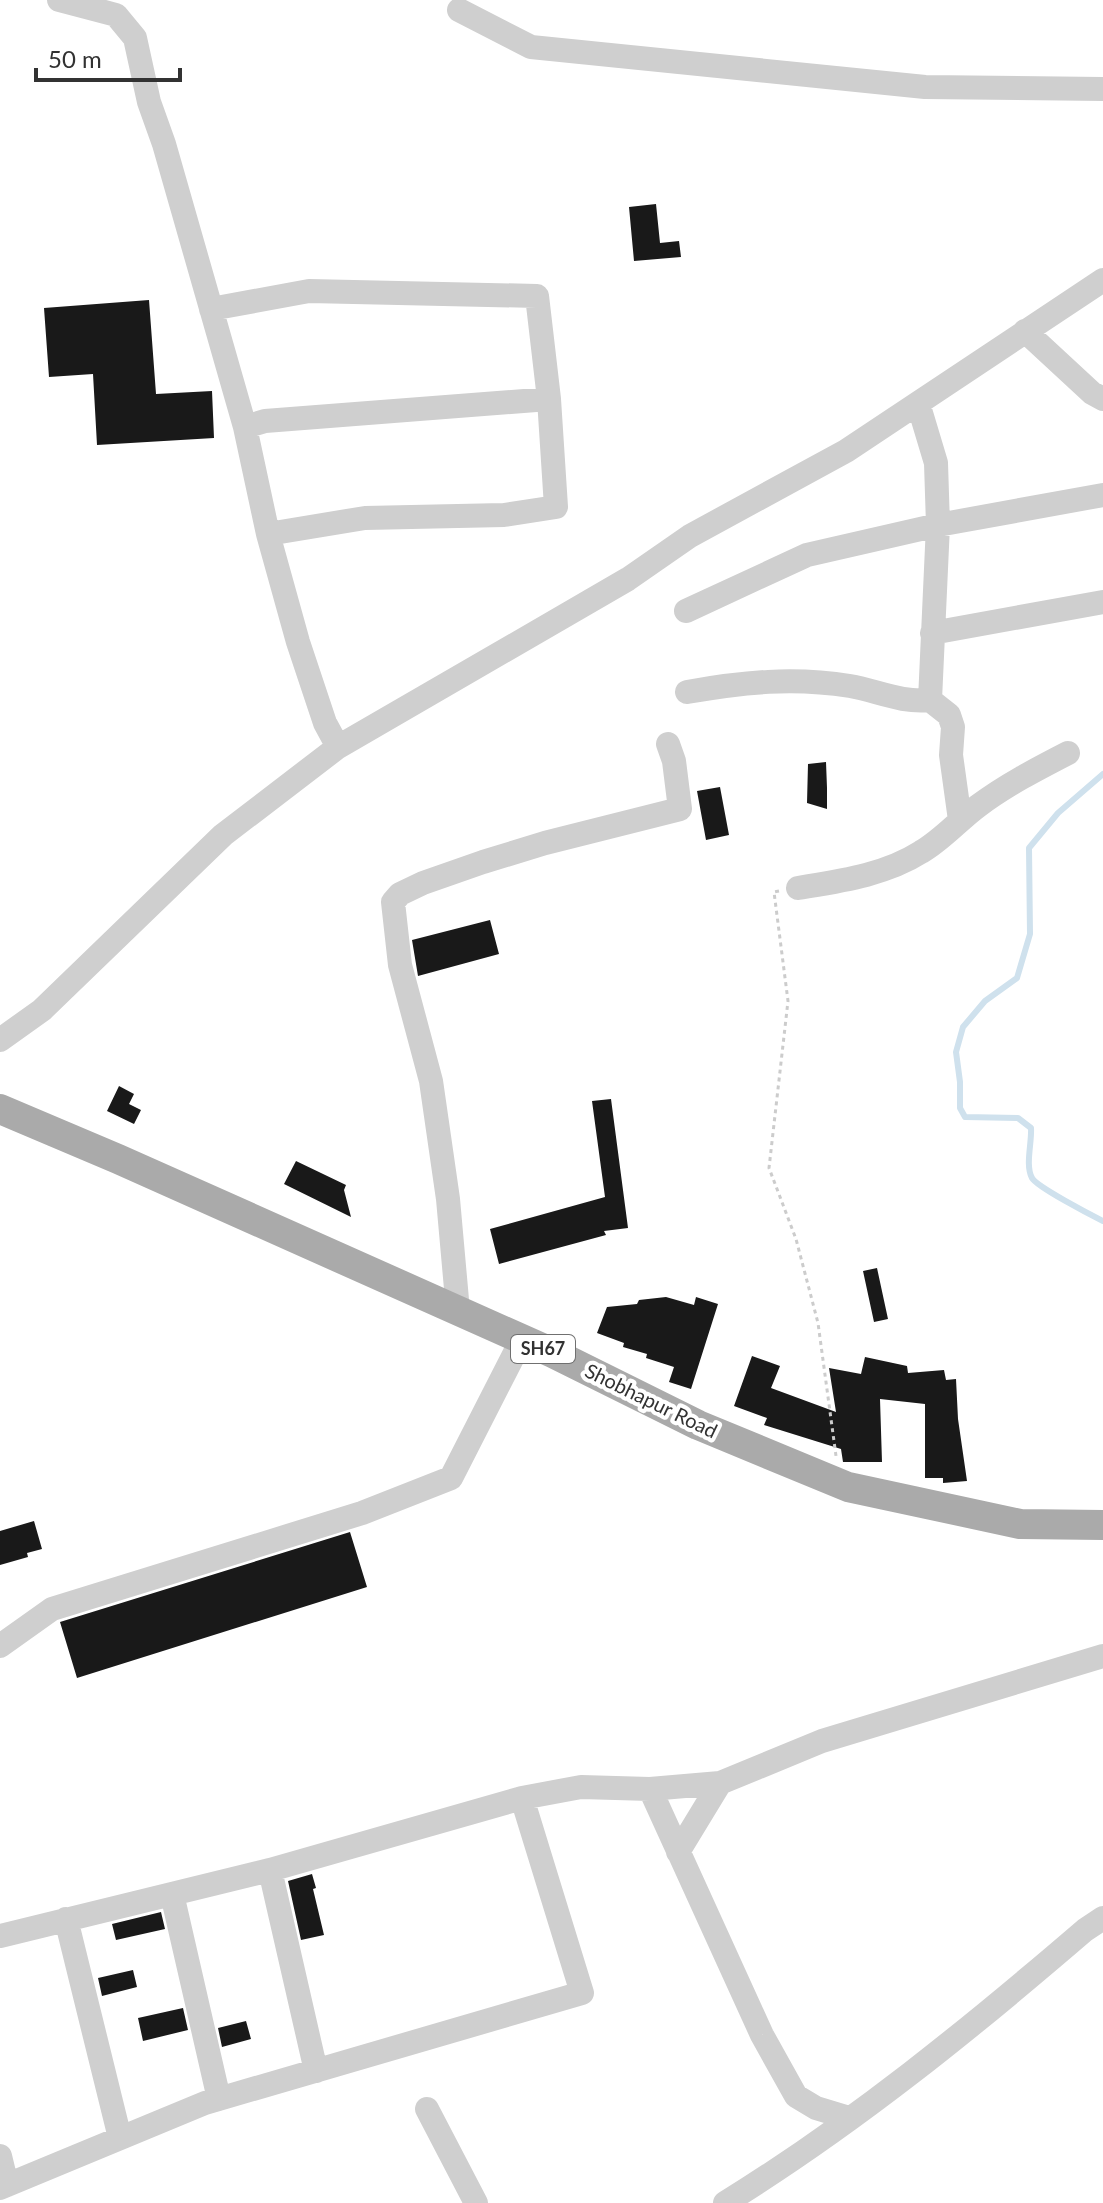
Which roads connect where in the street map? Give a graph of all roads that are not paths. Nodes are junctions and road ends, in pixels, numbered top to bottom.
1 (59, 0) edge
2 (459, 10) dead end
3 (1103, 89) edge
4 (1103, 280) edge
5 (211, 309) junction
6 (1025, 331) junction
7 (549, 399) junction
8 (1103, 399) edge
9 (918, 403) junction
10 (245, 427) junction
11 (1103, 495) edge
12 (938, 525) junction
13 (268, 534) junction
14 (1103, 602) edge
15 (686, 611) dead end
16 (932, 633) junction
17 (687, 692) dead end
18 (930, 700) junction
19 (668, 744) dead end
20 (338, 747) junction
21 (1068, 753) dead end
22 (960, 820) junction
23 (798, 888) road end
24 (0, 1040) edge
25 (0, 1109) edge
26 (458, 1311) junction
27 (522, 1339) junction
28 (1103, 1525) edge
29 (1, 1642) edge
30 (1103, 1656) edge
31 (720, 1783) junction
32 (650, 1789) junction
33 (522, 1798) junction
34 (678, 1852) junction
35 (270, 1870) junction
36 (172, 1894) junction
37 (1103, 1918) edge
38 (66, 1919) junction
39 (0, 1936) edge
40 (316, 2071) junction
41 (219, 2099) junction
42 (427, 2109) dead end
43 (849, 2118) junction
44 (120, 2138) junction
45 (0, 2156) edge
46 (4, 2187) edge
47 (476, 2203) edge
48 (725, 2203) edge

1 - 5 street
2 - 3 street
4 - 6 street
5 - 7 street
5 - 10 street
6 - 8 street
6 - 9 street
7 - 10 street
7 - 13 street
9 - 12 street
9 - 20 street
10 - 13 street
11 - 12 street
12 - 15 street
12 - 16 street
13 - 20 street
14 - 16 street
16 - 18 street
17 - 18 street
18 - 22 street
19 - 26 street
20 - 24 street
21 - 22 street
22 - 23 street
25 - 26 main road, Shobhapur Road / SH67
26 - 27 main road, Shobhapur Road / SH67
27 - 28 main road, Shobhapur Road / SH67
27 - 29 street
30 - 31 street
31 - 32 street
31 - 34 street
32 - 33 street
32 - 34 street
33 - 35 street
33 - 40 street
34 - 43 street
35 - 36 street
35 - 40 street
36 - 38 street
36 - 41 street
37 - 43 street
38 - 39 street
38 - 44 street
40 - 41 street
41 - 44 street
42 - 47 street
43 - 48 street
44 - 46 street
45 - 46 street

